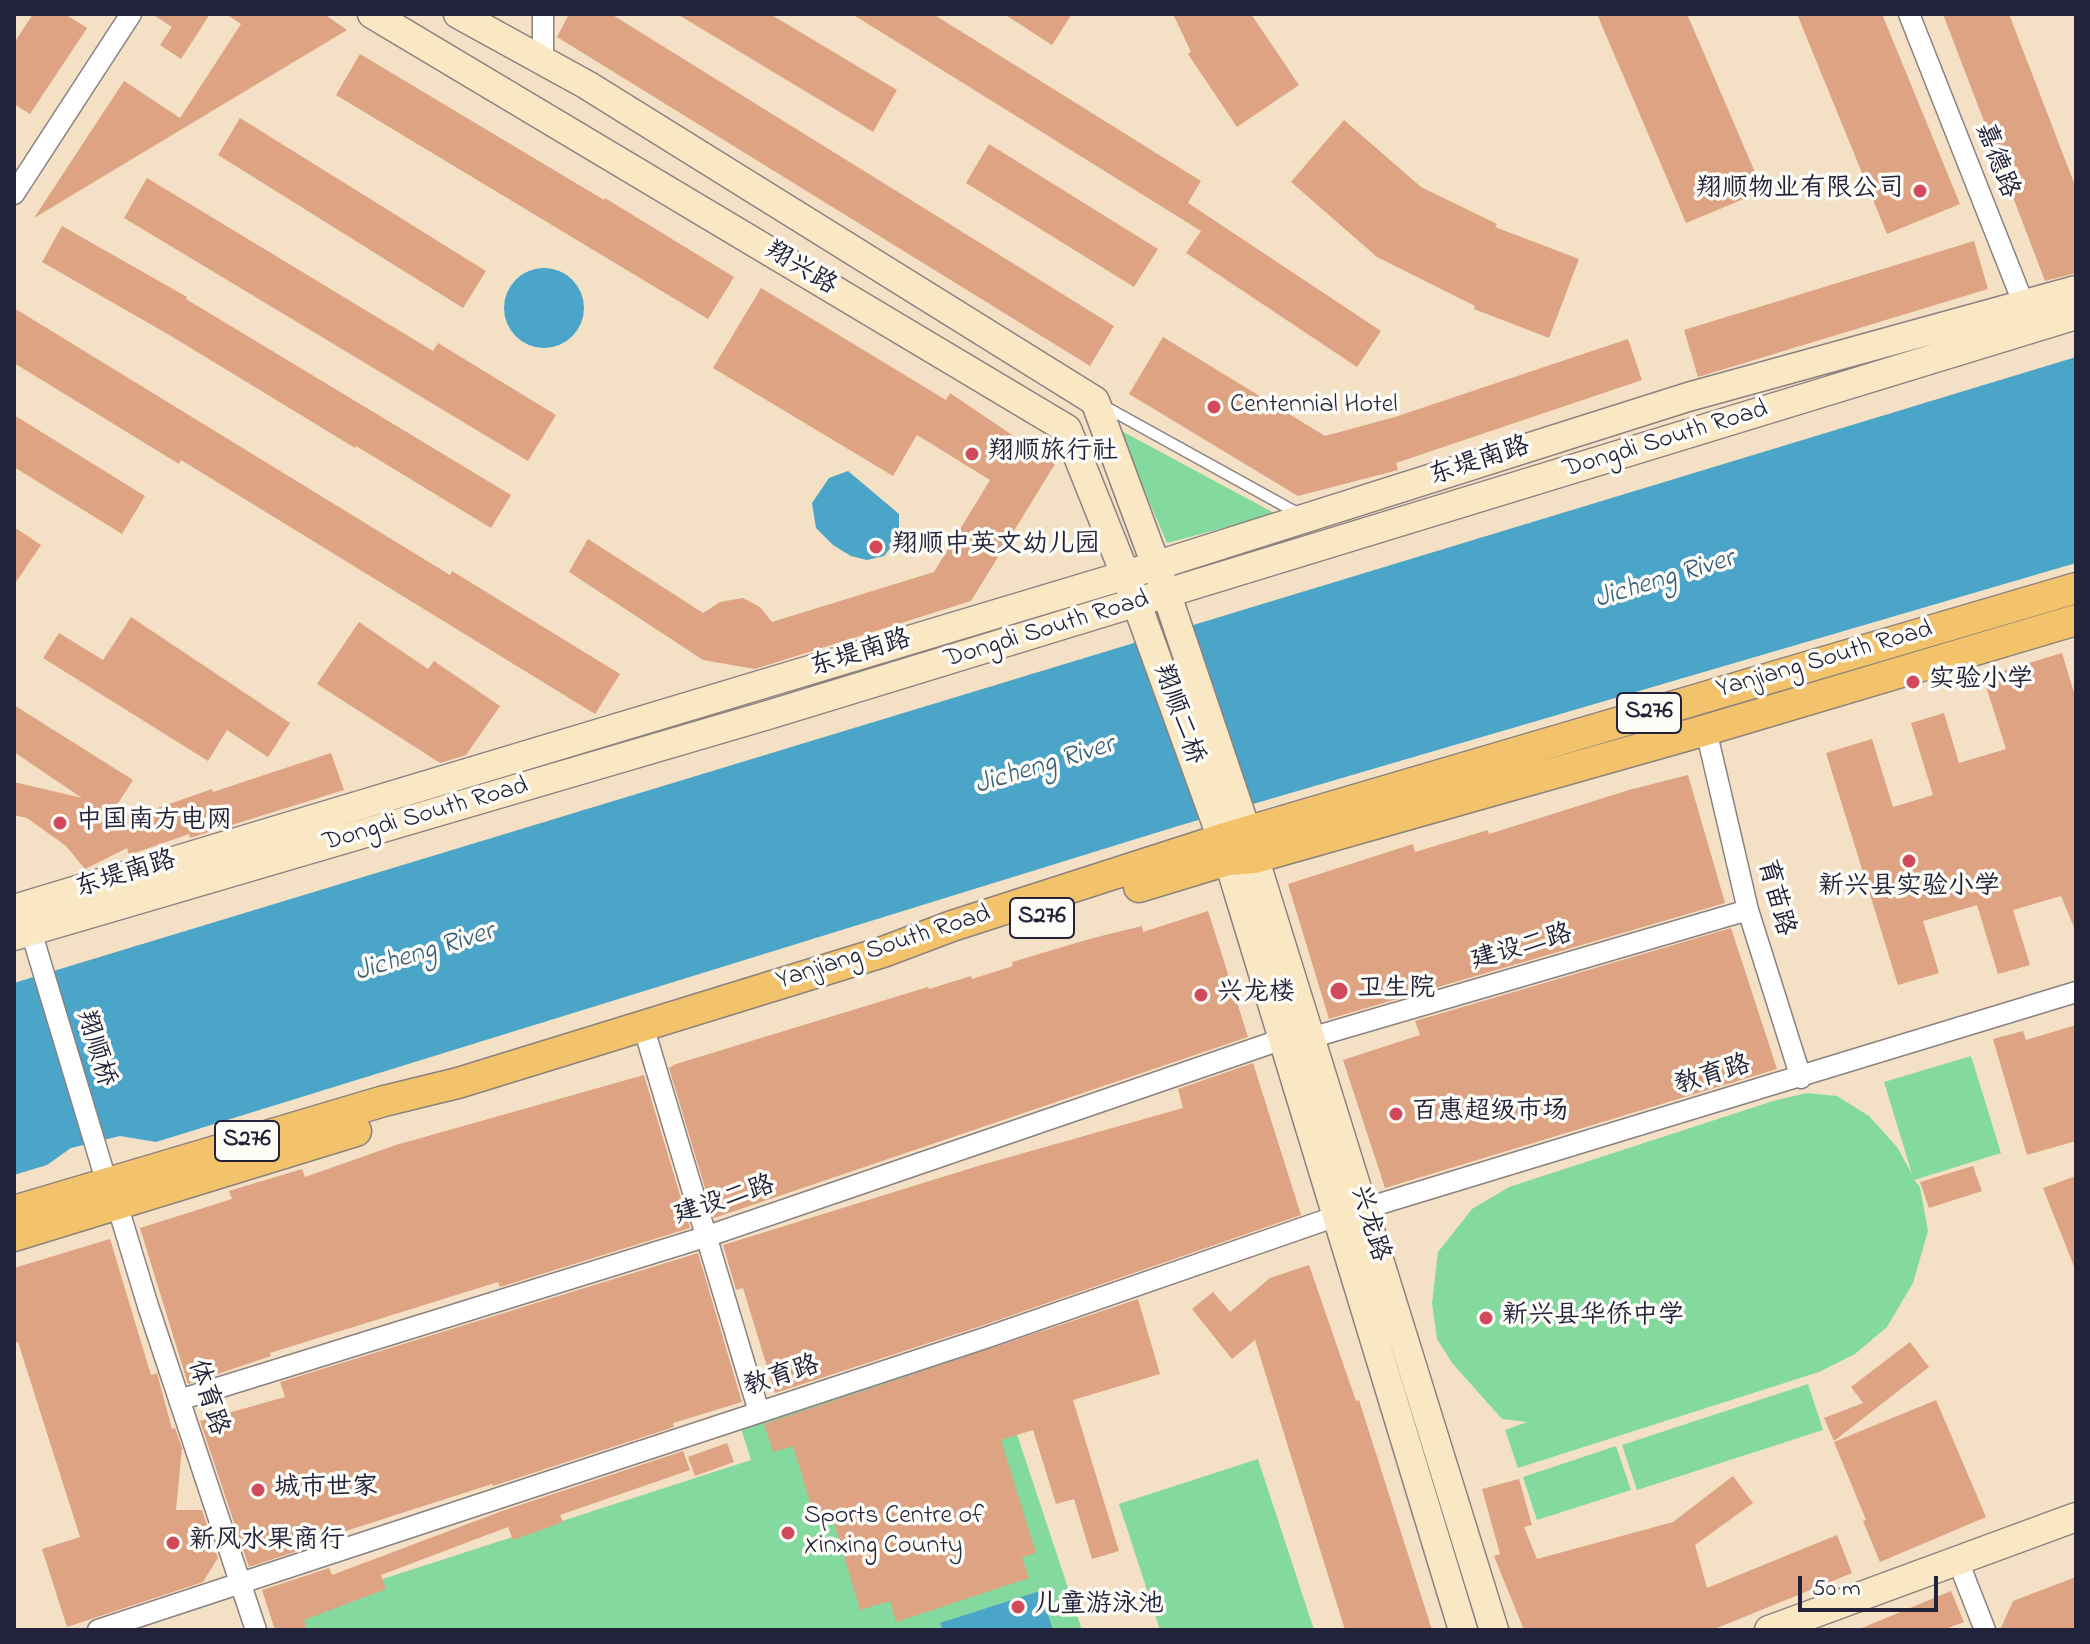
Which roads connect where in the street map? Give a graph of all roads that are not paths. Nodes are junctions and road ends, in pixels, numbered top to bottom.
1 (131, 14) edge
2 (372, 14) edge
3 (458, 14) edge
4 (543, 14) edge
5 (1909, 14) edge
6 (543, 61) junction
7 (14, 194) edge
8 (2076, 290) edge
9 (2076, 315) edge
10 (2028, 317) junction
11 (1095, 401) junction
12 (1306, 518) junction
13 (1156, 564) junction
14 (1126, 575) junction
15 (2076, 588) edge
16 (1167, 595) junction
17 (1137, 604) junction
18 (2076, 620) edge
19 (1706, 730) junction
20 (1235, 839) junction
21 (1748, 910) junction
22 (18, 924) edge
23 (2076, 992) edge
24 (1296, 1038) junction
25 (648, 1042) junction
26 (1801, 1078) junction
27 (114, 1193) junction
28 (14, 1211) edge
29 (1350, 1212) junction
30 (14, 1236) edge
31 (708, 1236) junction
32 (179, 1400) junction
33 (759, 1412) junction
34 (2076, 1517) edge
35 (1958, 1561) junction
36 (241, 1584) junction
37 (98, 1630) edge
38 (256, 1630) edge
39 (1463, 1630) edge
40 (1494, 1630) edge
41 (1769, 1630) edge
42 (1985, 1630) edge

1 - 7 street
2 - 14 main road, 翔兴路
3 - 6 main road, 翔兴路
4 - 6 street
5 - 10 street, 嘉德路
6 - 11 main road, 翔兴路
8 - 10 main road, 东堤南路
9 - 10 main road, Dongdi South Road
10 - 12 main road, 东堤南路
10 - 16 main road, Dongdi South Road
11 - 12 lane
11 - 13 main road
12 - 13 main road, 东堤南路
13 - 14 main road, 东堤南路
13 - 16 main road
14 - 17 main road, 翔兴路
14 - 22 main road, 东堤南路
15 - 20 main road, Yanjiang South Road / S276
16 - 17 main road, Dongdi South Road
16 - 20 main road, 翔顺二桥
17 - 20 main road, 翔顺二桥
17 - 22 main road, Dongdi South Road
18 - 19 main road, Yanjiang South Road / S276
19 - 20 main road, Yanjiang South Road / S276
19 - 21 street, 育苗路
20 - 24 main road, 兴龙路
20 - 25 main road, Yanjiang South Road / S276
20 - 27 main road, Yanjiang South Road / S276
21 - 24 street, 建设二路
21 - 26 street, 育苗路
22 - 27 street, 翔顺桥
23 - 26 street, 教育路
24 - 29 main road, 兴龙路
24 - 31 street, 建设二路
25 - 27 main road, Yanjiang South Road / S276
25 - 31 street
26 - 29 street, 教育路
27 - 28 main road, Yanjiang South Road / S276
27 - 30 main road, Yanjiang South Road / S276
27 - 32 street, 体育路
29 - 33 street, 教育路
29 - 39 main road, 兴龙路
29 - 40 main road, 兴龙路
31 - 32 street, 建设二路
31 - 33 street
32 - 36 street, 体育路
33 - 36 street, 教育路
34 - 35 main road
35 - 41 main road
35 - 42 street
36 - 37 street, 教育路
36 - 38 street, 体育路

